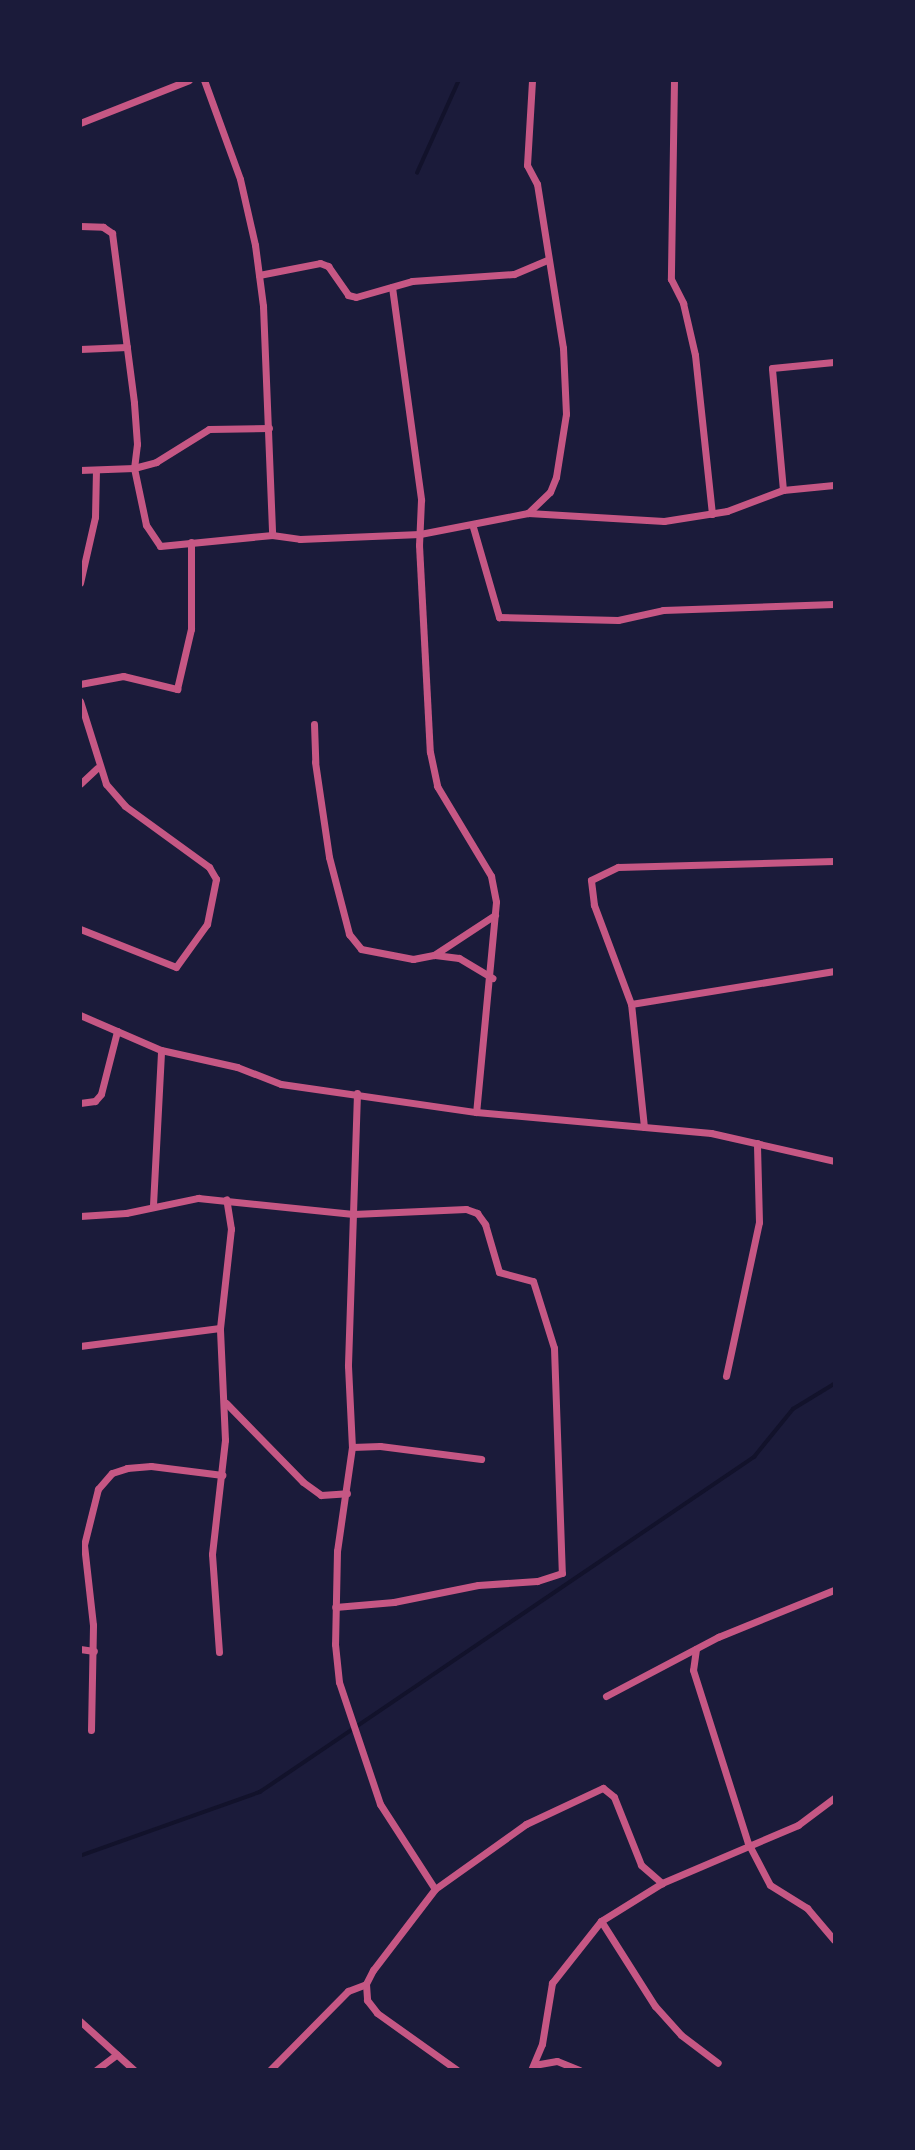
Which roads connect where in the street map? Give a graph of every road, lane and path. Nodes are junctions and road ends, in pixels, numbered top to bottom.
1 (188, 80) edge
2 (204, 80) edge
3 (532, 80) edge
4 (674, 80) edge
5 (80, 123) edge
6 (80, 226) edge
7 (547, 260) junction
8 (259, 275) junction
9 (392, 287) junction
10 (127, 347) junction
11 (80, 349) edge
12 (835, 362) edge
13 (269, 428) junction
14 (134, 468) junction
15 (80, 470) edge
16 (96, 471) junction
17 (835, 485) edge
18 (783, 490) junction
19 (528, 513) junction
20 (712, 513) junction
21 (473, 527) junction
22 (420, 534) junction
23 (272, 535) junction
24 (191, 542) junction
25 (80, 583) edge
26 (835, 604) edge
27 (80, 684) edge
28 (80, 701) edge
29 (314, 724) dead end
30 (97, 768) junction
31 (80, 784) edge
32 (835, 861) edge
33 (495, 915) junction
34 (80, 929) edge
35 (434, 955) junction
36 (835, 971) edge
37 (492, 978) junction
38 (631, 1004) junction
39 (80, 1015) edge
40 (117, 1031) junction
41 (161, 1050) junction
42 (357, 1093) junction
43 (80, 1104) edge
44 (476, 1112) junction
45 (644, 1127) junction
46 (757, 1143) junction
47 (835, 1161) edge
48 (226, 1199) junction
49 (153, 1205) junction
50 (353, 1214) junction
51 (80, 1216) edge
52 (220, 1328) junction
53 (80, 1346) edge
54 (726, 1377) dead end
55 (226, 1403) junction
56 (352, 1447) junction
57 (481, 1459) dead end
58 (222, 1475) junction
59 (347, 1493) junction
60 (835, 1590) edge
61 (335, 1607) junction
62 (80, 1649) edge
63 (696, 1649) junction
64 (94, 1651) junction
65 (219, 1652) dead end
66 (680, 1657) junction
67 (693, 1670) junction
68 (606, 1696) dead end
69 (91, 1730) dead end
70 (835, 1798) edge
71 (748, 1843) junction
72 (662, 1883) junction
73 (435, 1889) junction
74 (601, 1921) junction
75 (835, 1940) edge
76 (366, 1984) junction
77 (80, 2021) edge
78 (117, 2054) junction
79 (718, 2063) dead end
80 (533, 2067) edge
81 (96, 2070) edge
82 (134, 2070) edge
83 (270, 2070) edge
84 (457, 2070) edge
85 (579, 2070) edge

1 - 5 street
2 - 8 street
3 - 7 street
4 - 20 street
6 - 10 street
7 - 9 street
7 - 19 street
8 - 9 street
8 - 13 street
9 - 22 street
10 - 11 street
10 - 14 street
12 - 18 street
13 - 14 street
13 - 23 street
14 - 16 street
14 - 24 street
15 - 16 street
16 - 25 street
17 - 18 street
18 - 20 street
19 - 20 street
19 - 21 street
21 - 22 street
21 - 26 street
22 - 23 street
22 - 33 street
23 - 24 street
24 - 27 street
28 - 30 street
29 - 35 street
30 - 31 street
30 - 34 street
32 - 38 street
33 - 35 street
33 - 37 street
35 - 37 street
36 - 38 street
37 - 44 street
38 - 45 street
39 - 40 street
40 - 41 street
40 - 43 street
41 - 42 street
41 - 49 street
42 - 44 street
42 - 50 street
44 - 45 street
45 - 46 street
46 - 47 street
46 - 54 street
48 - 49 street
48 - 50 street
48 - 52 street
49 - 51 street
50 - 56 street
50 - 61 street
52 - 53 street
52 - 55 street
55 - 58 street
55 - 59 street
56 - 57 street
56 - 59 street
58 - 64 street
58 - 65 street
59 - 61 street
60 - 63 street
61 - 73 street
62 - 64 street
63 - 66 street
63 - 67 street
64 - 69 street
66 - 67 street
66 - 68 street
67 - 71 street
70 - 71 street
71 - 72 street
71 - 75 street
72 - 73 street
72 - 74 street
73 - 76 street
74 - 79 street
74 - 80 street
76 - 83 street
76 - 84 street
77 - 78 street
78 - 81 street
78 - 82 street
80 - 85 street

